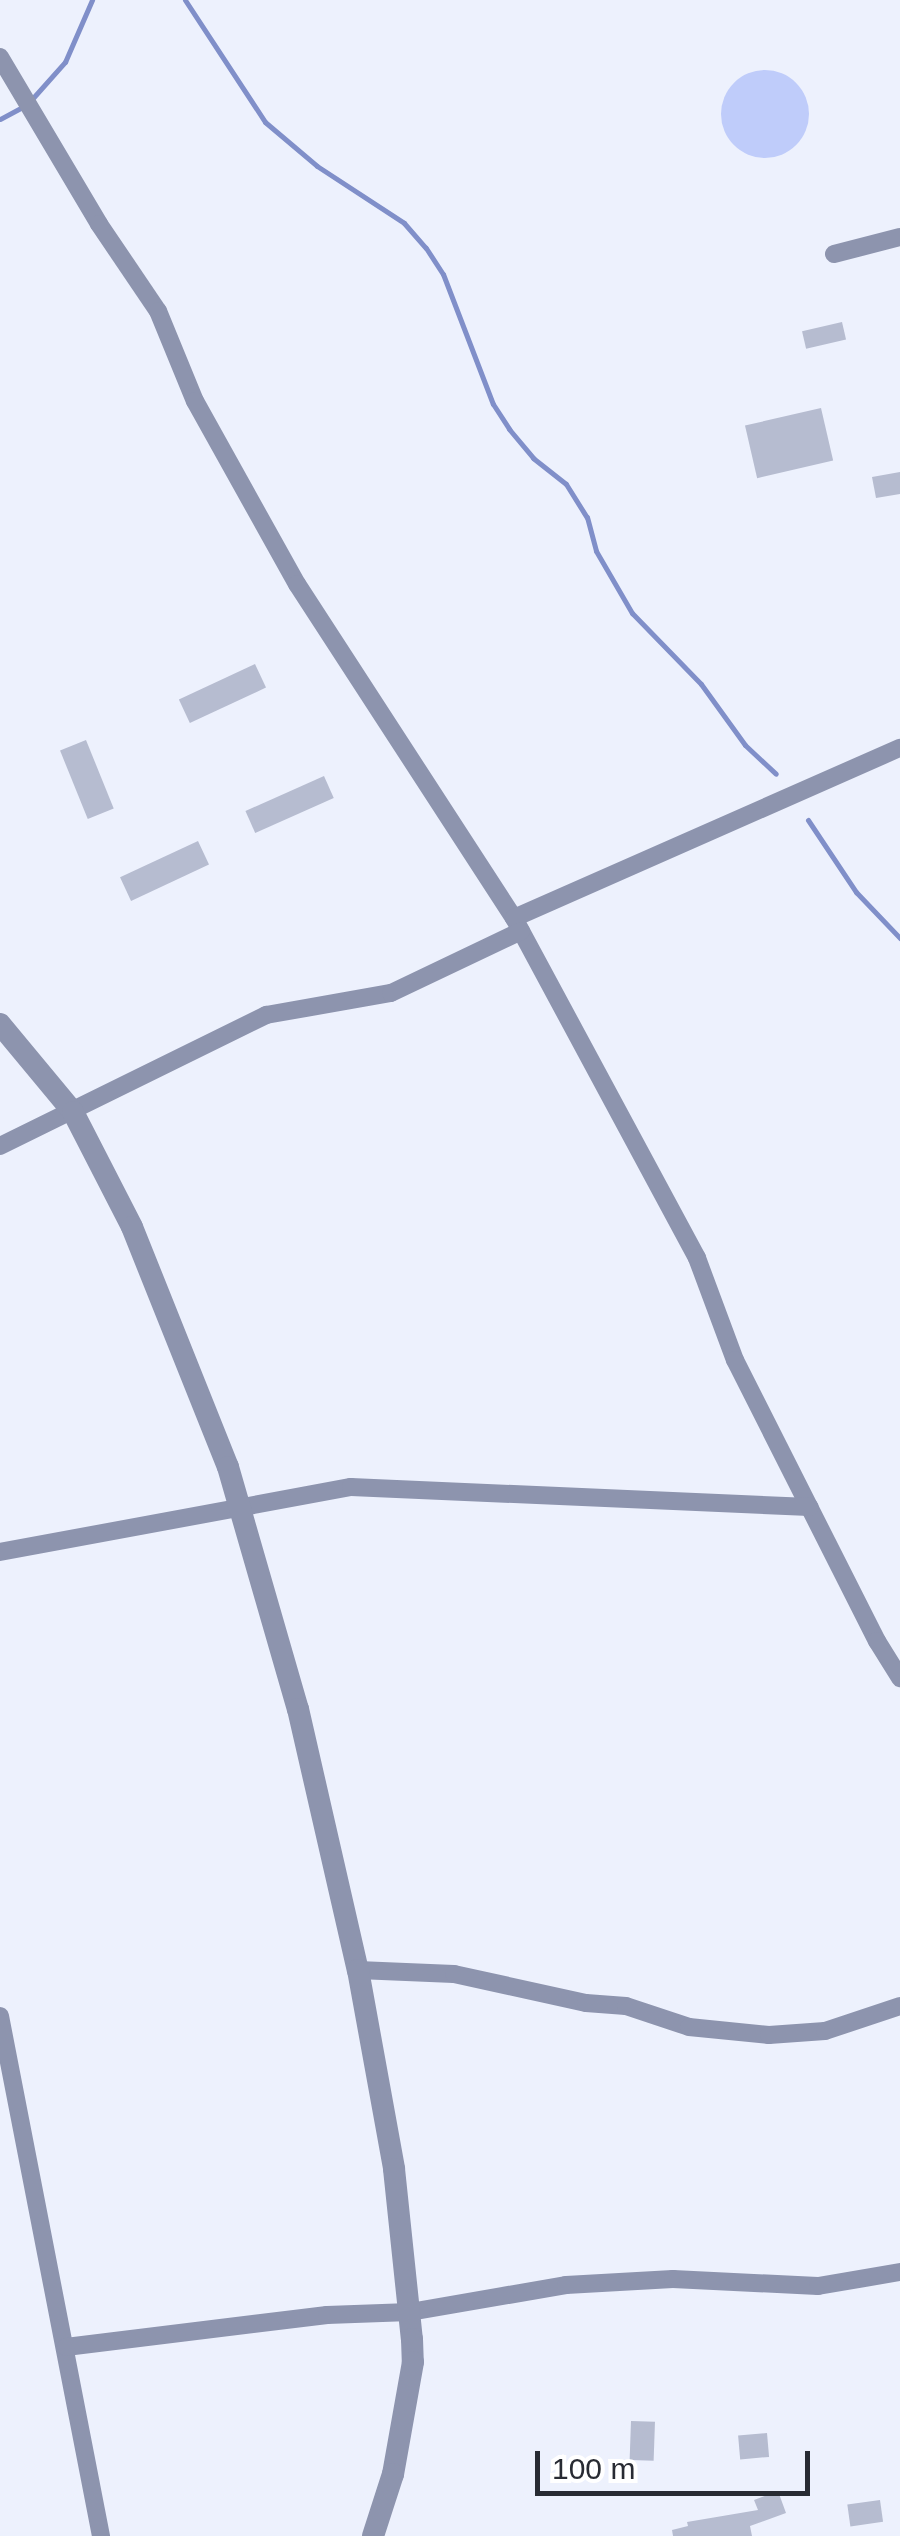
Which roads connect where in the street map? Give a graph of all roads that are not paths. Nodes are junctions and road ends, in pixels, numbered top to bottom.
1 (0, 57) edge
2 (900, 237) edge
3 (834, 254) dead end
4 (900, 748) edge
5 (517, 924) junction
6 (0, 1024) edge
7 (73, 1112) junction
8 (0, 1146) edge
9 (241, 1506) junction
10 (810, 1507) junction
11 (0, 1552) edge
12 (900, 1678) edge
13 (358, 1970) junction
14 (900, 2006) edge
15 (0, 2016) edge
16 (900, 2272) edge
17 (410, 2312) junction
18 (66, 2347) junction
19 (101, 2536) edge
20 (373, 2536) edge

1 - 5 street
2 - 3 street
4 - 5 street
5 - 7 street
5 - 10 street
6 - 7 street
7 - 8 street
7 - 9 street
9 - 10 street
9 - 11 street
9 - 13 street
10 - 12 street
13 - 14 street
13 - 17 street
15 - 18 street
16 - 17 street
17 - 18 street
17 - 20 street
18 - 19 street

